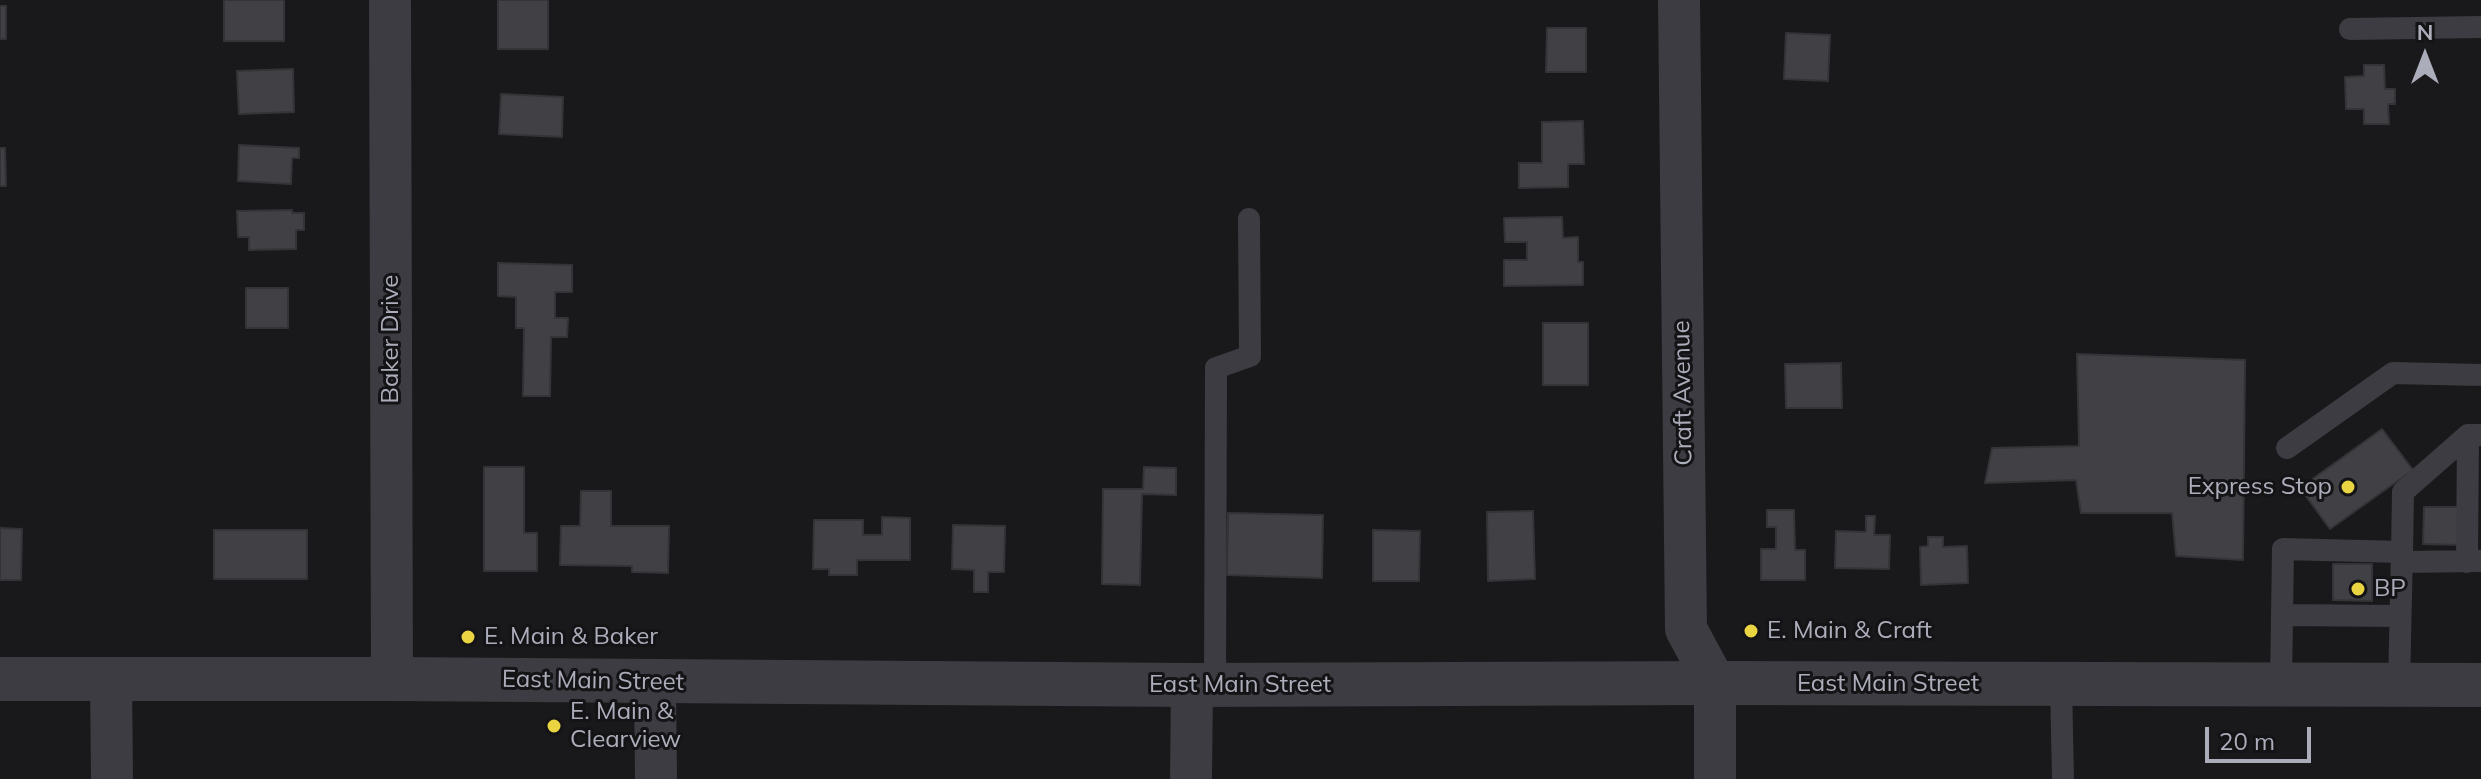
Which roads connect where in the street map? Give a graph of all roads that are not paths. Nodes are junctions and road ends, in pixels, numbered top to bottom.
1 (390, 0) edge
2 (1679, 0) edge
3 (2481, 27) edge
4 (2350, 29) dead end
5 (1249, 219) dead end
6 (2481, 375) edge
7 (2474, 435) edge
8 (2287, 448) dead end
9 (2402, 557) junction
10 (2474, 562) edge
11 (2283, 615) junction
12 (2400, 616) junction
13 (111, 678) junction
14 (0, 679) edge
15 (392, 679) junction
16 (655, 682) junction
17 (1715, 683) junction
18 (2061, 684) junction
19 (1203, 685) junction
20 (2281, 685) junction
21 (2399, 685) junction
22 (2481, 685) edge
23 (112, 779) edge
24 (656, 779) edge
25 (1191, 779) edge
26 (1715, 779) edge
27 (2063, 779) edge

1 - 15 street, Baker Drive
2 - 17 street, Craft Avenue
3 - 4 lane
5 - 19 lane
6 - 8 lane
7 - 9 lane
7 - 10 lane
9 - 10 lane
9 - 11 lane
9 - 12 lane
11 - 12 lane
11 - 20 lane
12 - 21 lane
13 - 14 street, East Main Street
13 - 15 street, East Main Street
13 - 23 street
15 - 16 street, East Main Street
16 - 19 street, East Main Street
16 - 24 street
17 - 18 street, East Main Street
17 - 19 street, East Main Street
17 - 26 street, Craft Avenue
18 - 20 street, East Main Street
18 - 27 lane
19 - 25 street
20 - 21 street, East Main Street
21 - 22 street, East Main Street

